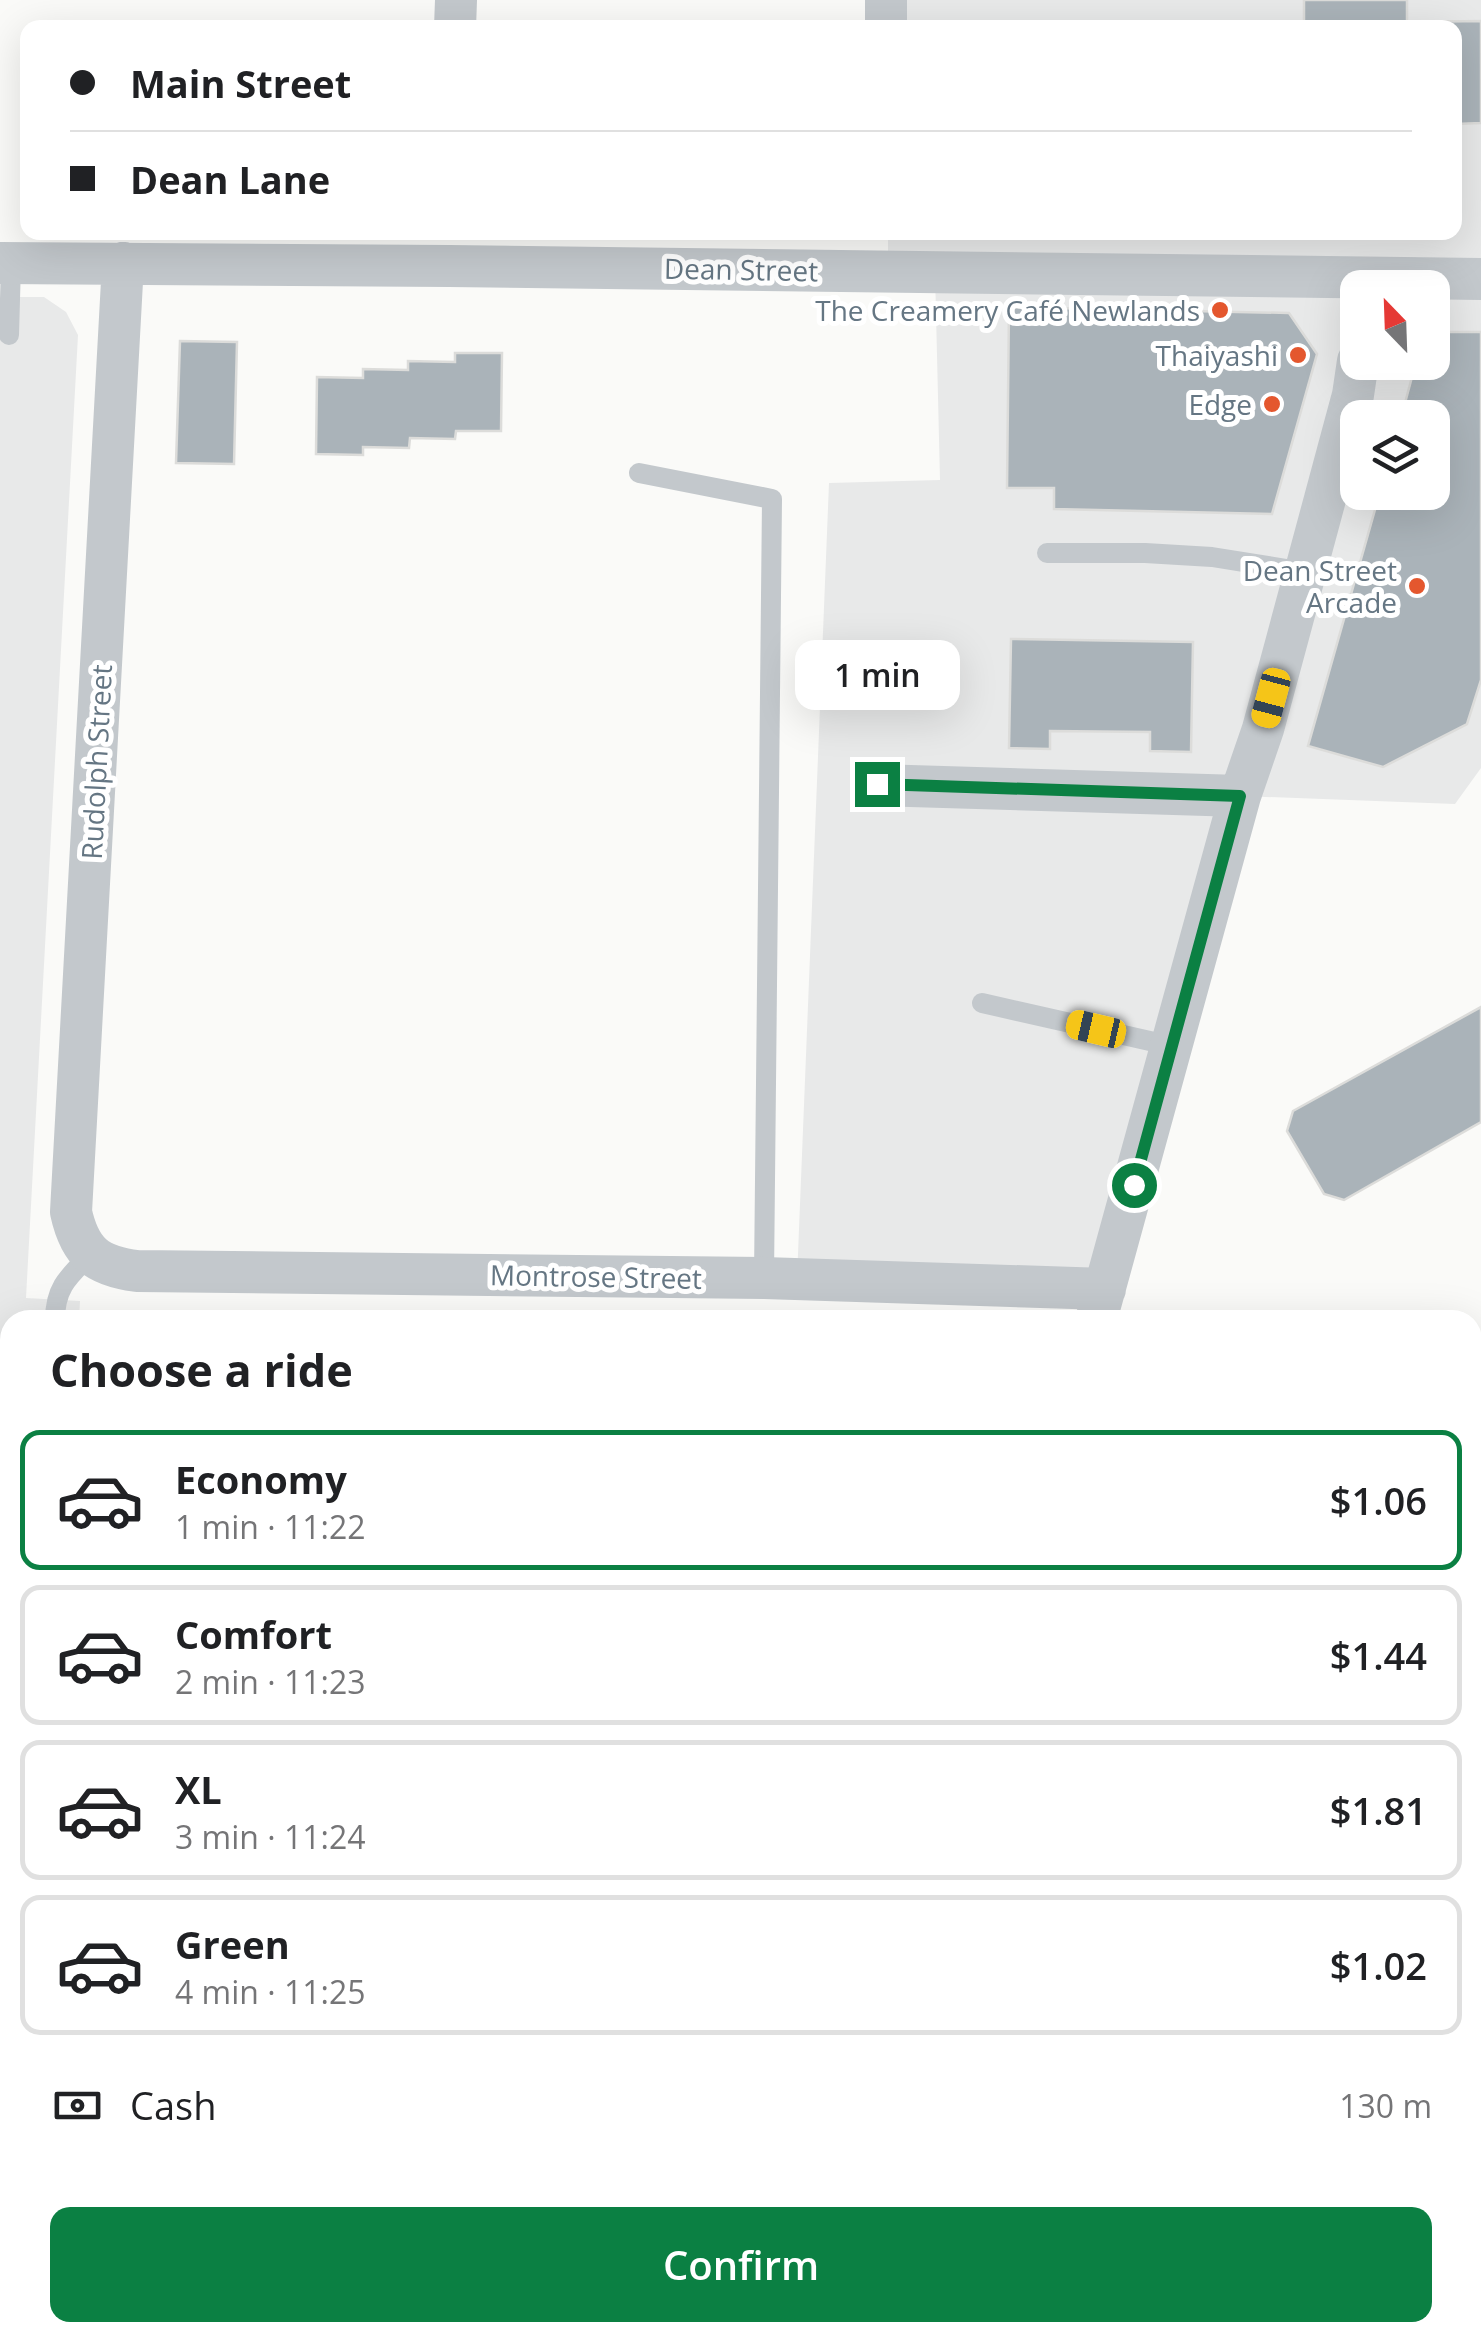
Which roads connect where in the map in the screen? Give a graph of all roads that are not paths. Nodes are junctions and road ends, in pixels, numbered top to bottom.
1 (450, 249) edge
2 (888, 252) edge
3 (123, 263) junction
4 (5, 264) edge
5 (1481, 279) edge
6 (1450, 280) edge
7 (1340, 282) edge
8 (8, 334) dead end
9 (1355, 380) edge
10 (639, 473) dead end
11 (1048, 553) dead end
12 (1305, 572) junction
13 (877, 784) dead end
14 (1240, 796) junction
15 (982, 1003) dead end
16 (1172, 1046) junction
17 (90, 1255) junction
18 (764, 1278) junction
19 (1101, 1304) edge
20 (55, 1310) edge

1 - 2 street, Dean Street
1 - 3 street, Dean Street
2 - 7 street, Dean Street
3 - 4 street, Dean Street
3 - 17 street, Rudolph Street
4 - 8 lane
5 - 6 street, Dean Street
9 - 12 street
10 - 18 lane
11 - 12 lane
12 - 14 street
13 - 14 street
14 - 16 street
15 - 16 lane
16 - 19 street
17 - 18 street, Montrose Street
17 - 20 lane
18 - 19 street, Montrose Street

